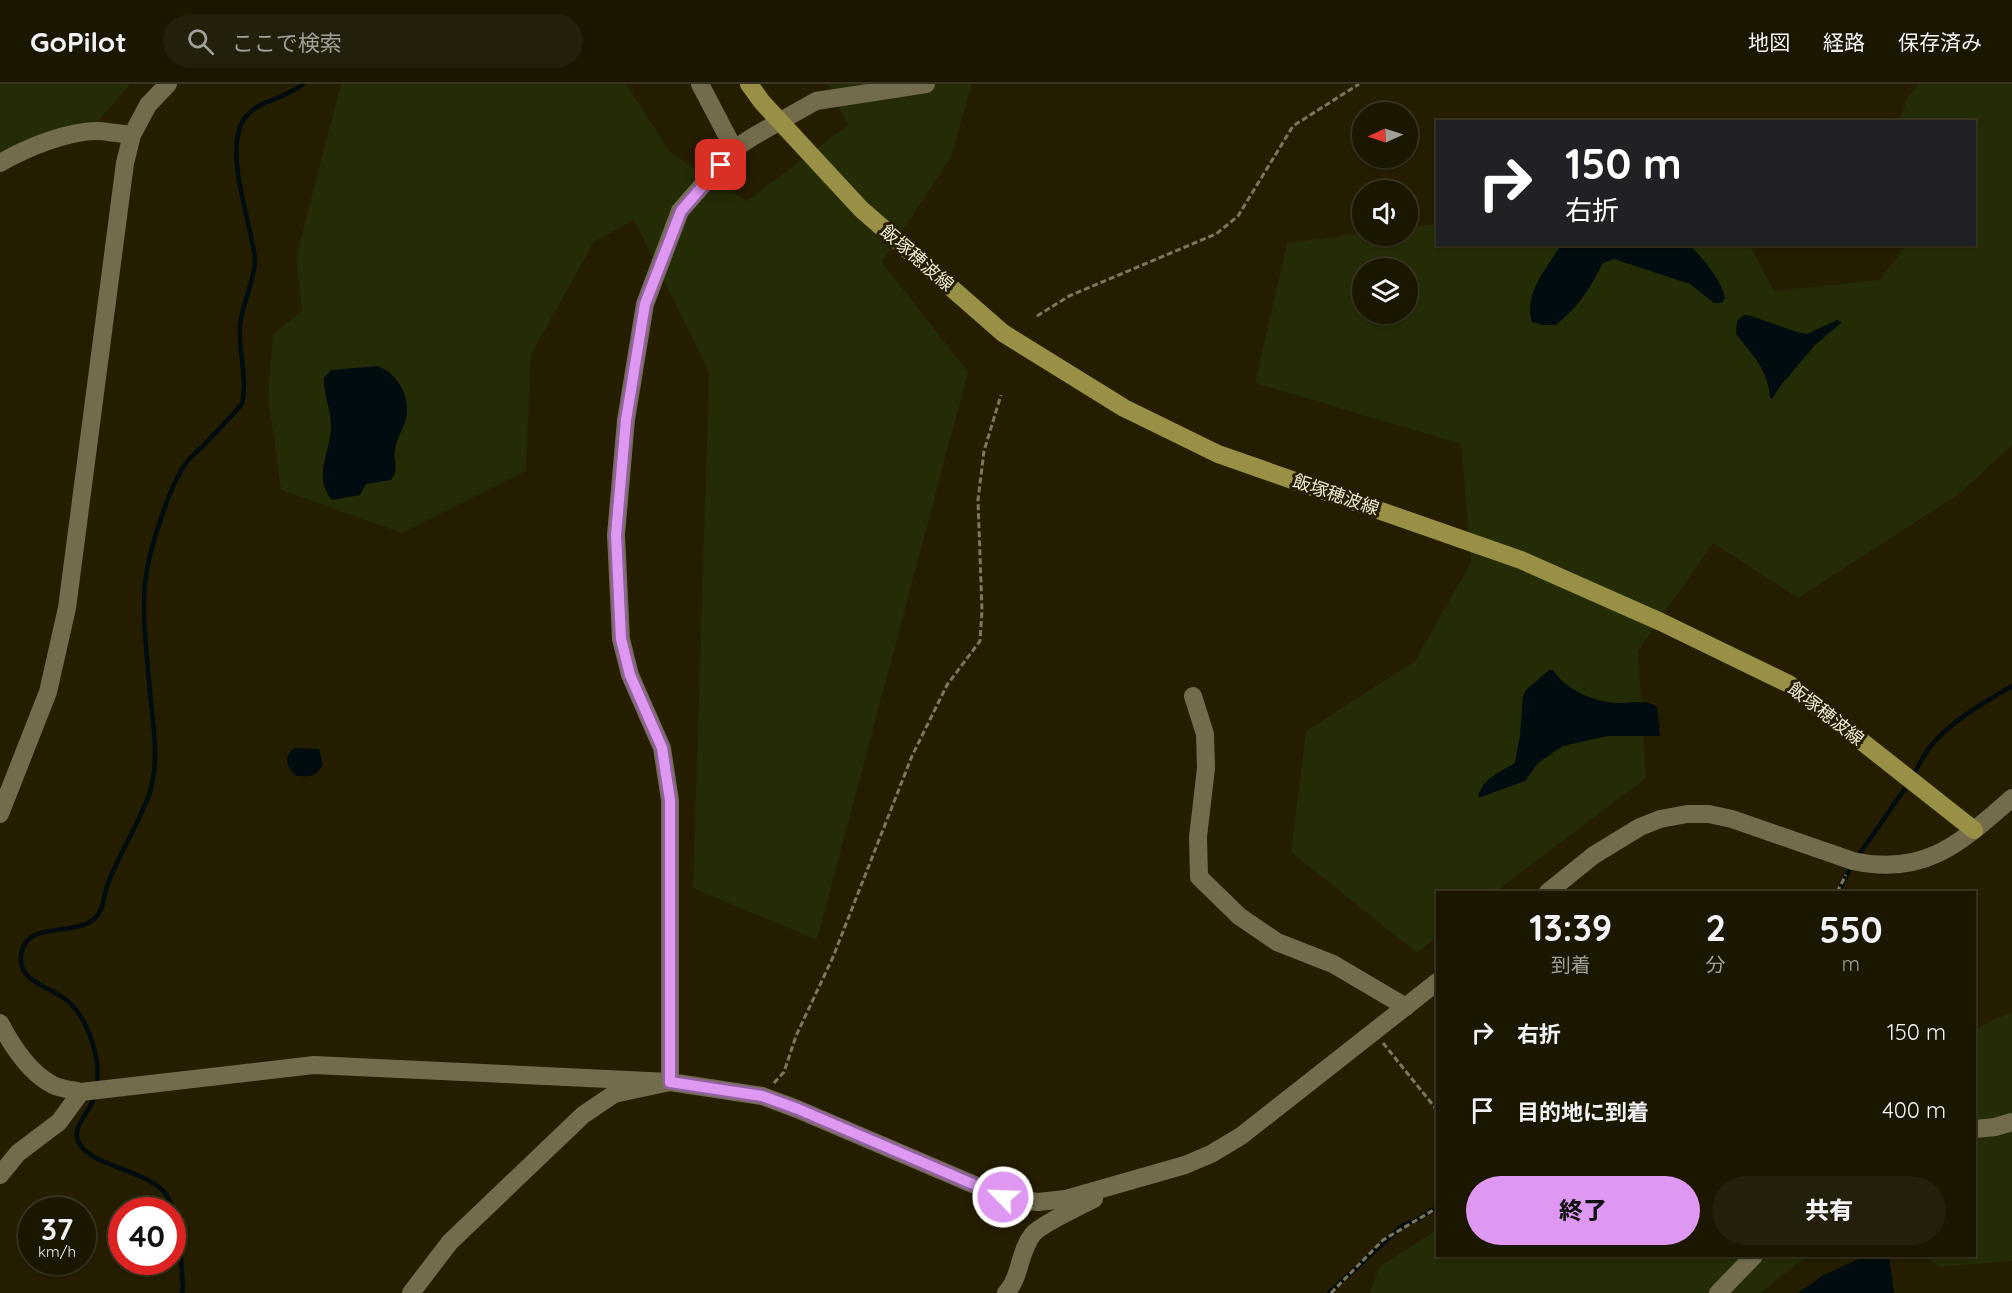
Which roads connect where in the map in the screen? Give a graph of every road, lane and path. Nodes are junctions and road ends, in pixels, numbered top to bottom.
1 (168, 84) edge
2 (700, 84) edge
3 (749, 84) edge
4 (926, 84) edge
5 (1359, 84) edge
6 (132, 135) junction
7 (734, 150) junction
8 (0, 163) edge
9 (1037, 316) dead end
10 (1001, 395) dead end
11 (1193, 696) dead end
12 (2012, 798) edge
13 (0, 814) edge
14 (1974, 830) junction
15 (1549, 891) edge
16 (1436, 983) edge
17 (1406, 1007) junction
18 (0, 1023) edge
19 (1374, 1033) junction
20 (670, 1082) junction
21 (81, 1092) junction
22 (762, 1096) junction
23 (1436, 1109) edge
24 (2012, 1122) edge
25 (1976, 1129) edge
26 (0, 1175) edge
27 (1119, 1185) junction
28 (1436, 1209) edge
29 (1754, 1257) edge
30 (411, 1293) edge
31 (1006, 1293) edge
32 (1331, 1293) edge
33 (1718, 1293) edge

1 - 6 street
2 - 7 street
3 - 14 main road, 飯塚穂波線
4 - 7 street
5 - 9 path
6 - 8 street
6 - 13 street
7 - 20 street
10 - 22 path
11 - 17 street
12 - 14 street
14 - 15 street
16 - 17 street
17 - 19 street
18 - 21 street
19 - 23 path
19 - 27 street
20 - 21 street
20 - 22 street
20 - 30 street
21 - 26 street
22 - 27 street
24 - 25 street
27 - 31 street
28 - 32 path
29 - 33 street

